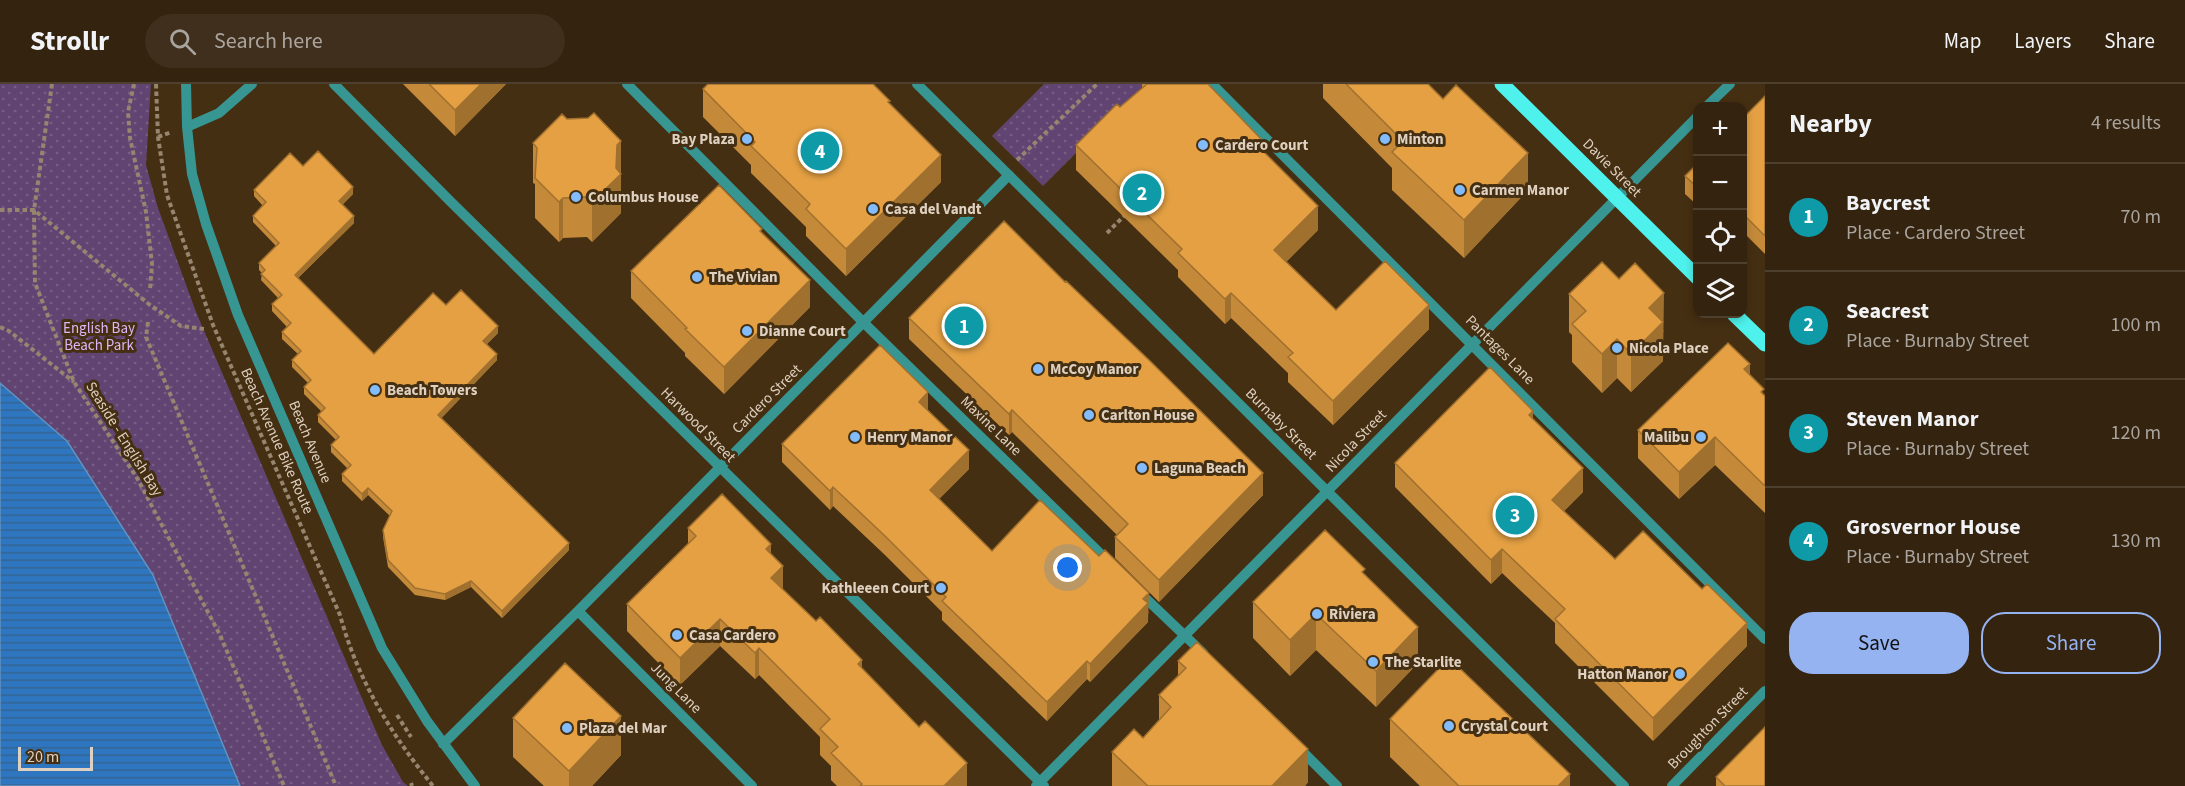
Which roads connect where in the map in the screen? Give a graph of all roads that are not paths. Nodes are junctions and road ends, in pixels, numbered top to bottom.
1 (186, 84) edge
2 (252, 84) edge
3 (333, 84) edge
4 (627, 84) edge
5 (917, 84) edge
6 (1212, 84) edge
7 (1502, 84) edge
8 (1730, 84) edge
9 (1711, 102) edge
10 (1693, 121) edge
11 (187, 127) junction
12 (1009, 175) junction
13 (1616, 197) junction
14 (1693, 273) edge
15 (1738, 318) edge
16 (863, 322) junction
17 (1473, 344) junction
18 (1765, 344) edge
19 (720, 467) junction
20 (1327, 493) junction
21 (578, 611) junction
22 (1184, 634) junction
23 (1765, 639) edge
24 (1214, 664) edge
25 (1765, 691) edge
26 (1293, 742) edge
27 (443, 744) junction
28 (1040, 785) edge
29 (475, 786) edge
30 (752, 786) edge
31 (1337, 786) edge
32 (1624, 786) edge
33 (1672, 786) edge

1 - 11 street, Beach Avenue
2 - 11 street
3 - 19 street, Harwood Street
4 - 16 street, Maxine Lane
5 - 12 street, Burnaby Street
6 - 17 street, Pantages Lane
7 - 13 main road, Davie Street
8 - 9 street
10 - 13 street, Nicola Street
11 - 27 street, Beach Avenue
12 - 16 street, Cardero Street
12 - 20 street, Burnaby Street
13 - 14 main road, Davie Street
13 - 17 street, Nicola Street
15 - 18 main road
16 - 19 street, Cardero Street
16 - 22 street, Maxine Lane
17 - 20 street, Nicola Street
17 - 23 street, Pantages Lane
19 - 21 street, Cardero Street
19 - 28 street, Harwood Street
20 - 22 street, Nicola Street
20 - 32 street, Burnaby Street
21 - 27 street, Cardero Street
21 - 30 street, Jung Lane
22 - 24 street, Maxine Lane
22 - 28 street, Nicola Street
25 - 33 street, Broughton Street
26 - 31 street
27 - 29 street, Beach Avenue

